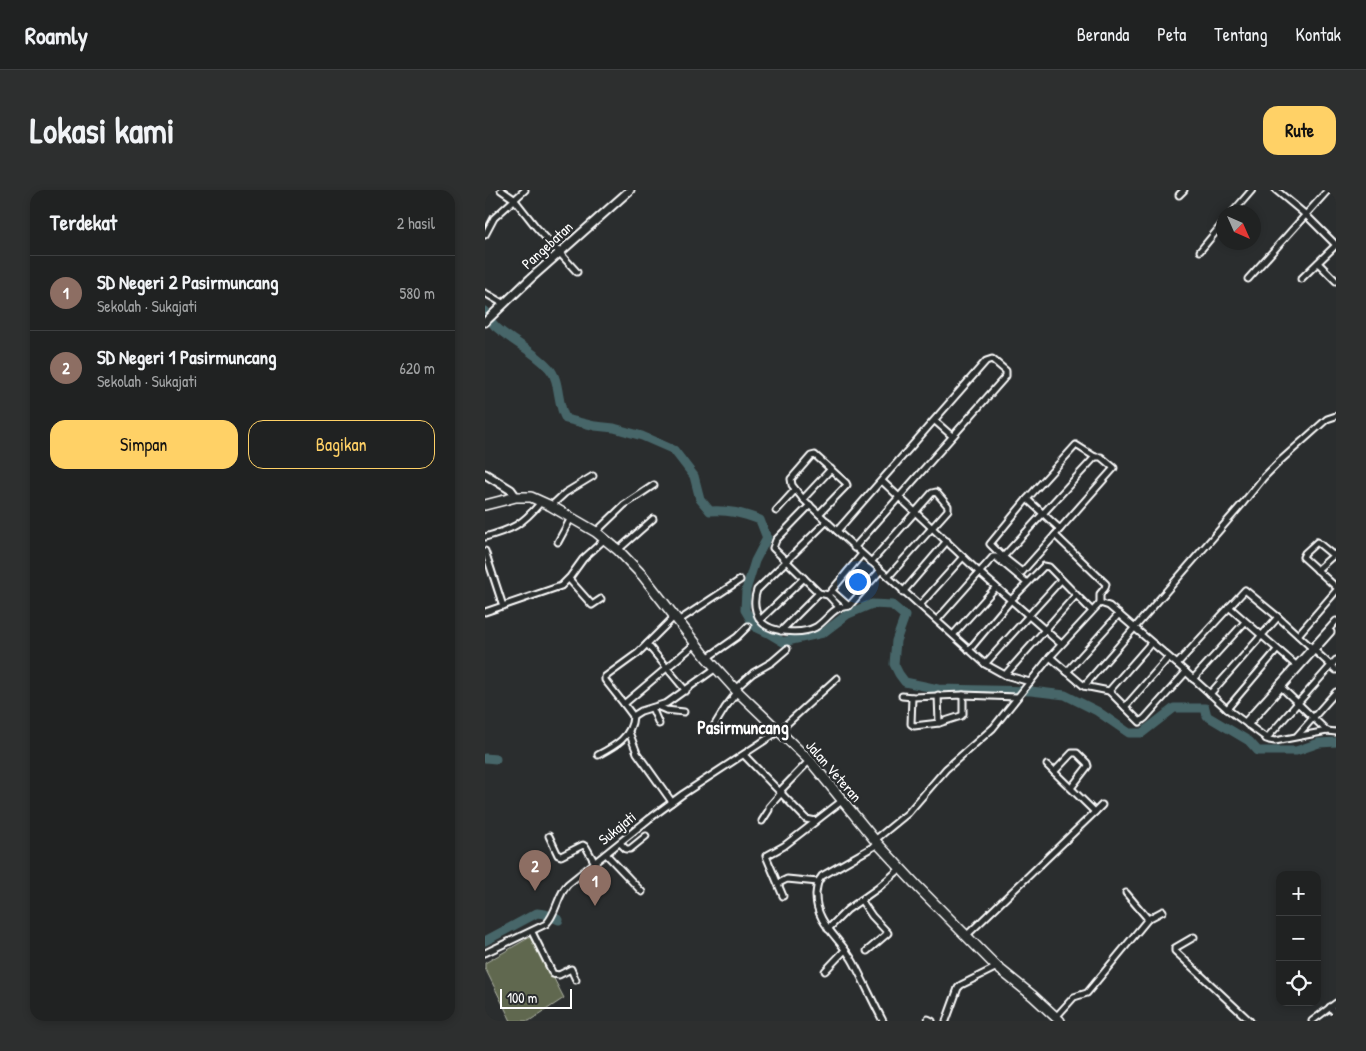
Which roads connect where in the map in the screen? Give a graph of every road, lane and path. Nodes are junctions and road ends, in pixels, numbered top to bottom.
1 (501, 190) edge
2 (525, 190) edge
3 (630, 190) edge
4 (1184, 190) edge
5 (1252, 190) edge
6 (1276, 190) edge
7 (1328, 190) edge
8 (1179, 195) dead end
9 (514, 199) junction
10 (1239, 205) edge
11 (1306, 215) junction
12 (1216, 232) edge
13 (485, 235) edge
14 (1336, 245) edge
15 (1200, 251) dead end
16 (559, 252) junction
17 (1318, 262) junction
18 (577, 272) dead end
19 (1248, 279) dead end
20 (1301, 279) dead end
21 (1336, 281) edge
22 (485, 293) edge
23 (501, 306) junction
24 (485, 322) edge
25 (1336, 416) edge
26 (935, 421) junction
27 (952, 436) junction
28 (1095, 457) junction
29 (831, 469) junction
30 (485, 474) edge
31 (593, 476) dead end
32 (882, 481) junction
33 (654, 485) dead end
34 (795, 490) junction
35 (898, 496) junction
36 (516, 497) junction
37 (803, 499) junction
38 (1027, 499) junction
39 (541, 502) junction
40 (485, 505) edge
41 (551, 506) junction
42 (810, 506) junction
43 (776, 511) dead end
44 (915, 512) junction
45 (819, 514) junction
46 (1043, 514) junction
47 (571, 518) junction
48 (653, 519) dead end
49 (827, 521) junction
50 (932, 528) junction
51 (1060, 529) junction
52 (597, 532) junction
53 (837, 532) junction
54 (1055, 535) junction
55 (485, 537) edge
56 (605, 539) junction
57 (947, 541) junction
58 (558, 542) dead end
59 (854, 548) junction
60 (618, 550) junction
61 (485, 551) edge
62 (862, 554) junction
63 (1335, 554) edge
64 (963, 557) junction
65 (1003, 557) junction
66 (785, 561) junction
67 (871, 562) junction
68 (1317, 570) junction
69 (880, 571) junction
70 (979, 572) junction
71 (804, 578) junction
72 (888, 578) junction
73 (569, 579) junction
74 (741, 580) dead end
75 (1061, 580) junction
76 (1027, 583) junction
77 (1335, 586) edge
78 (995, 587) junction
79 (903, 592) junction
80 (819, 593) junction
81 (830, 593) junction
82 (1076, 595) junction
83 (601, 599) dead end
84 (1011, 600) junction
85 (1100, 603) junction
86 (920, 605) junction
87 (503, 606) junction
88 (849, 606) junction
89 (839, 607) junction
90 (1229, 607) junction
91 (1091, 610) junction
92 (485, 612) edge
93 (1119, 614) junction
94 (1028, 615) junction
95 (1279, 617) junction
96 (676, 619) junction
97 (760, 620) junction
98 (937, 620) junction
99 (1336, 621) edge
100 (1245, 622) junction
101 (1336, 625) edge
102 (748, 626) dead end
103 (1135, 628) junction
104 (1044, 629) junction
105 (781, 630) junction
106 (953, 635) junction
107 (1297, 635) junction
108 (1262, 636) junction
109 (1151, 643) junction
110 (647, 644) junction
111 (695, 644) junction
112 (1061, 644) junction
113 (787, 649) dead end
114 (1313, 649) junction
115 (969, 650) junction
116 (1277, 650) junction
117 (1051, 657) junction
118 (707, 658) junction
119 (1168, 658) junction
120 (1336, 660) edge
121 (985, 664) junction
122 (1177, 664) junction
123 (1331, 665) junction
124 (1298, 667) junction
125 (668, 668) junction
126 (717, 668) junction
127 (1336, 670) edge
128 (1067, 672) junction
129 (1186, 672) junction
130 (1005, 674) junction
131 (837, 678) dead end
132 (1193, 679) junction
133 (1029, 684) junction
134 (1084, 686) junction
135 (1282, 688) junction
136 (686, 690) junction
137 (737, 690) junction
138 (1109, 692) junction
139 (1336, 692) edge
140 (1210, 694) junction
141 (938, 695) junction
142 (963, 695) junction
143 (902, 696) dead end
144 (911, 697) junction
145 (1018, 697) junction
146 (1298, 703) junction
147 (624, 704) junction
148 (655, 707) junction
149 (1125, 707) junction
150 (1227, 709) junction
151 (684, 712) dead end
152 (633, 716) junction
153 (1313, 718) junction
154 (939, 723) junction
155 (659, 724) dead end
156 (1247, 724) junction
157 (1336, 725) edge
158 (714, 726) dead end
159 (779, 731) junction
160 (629, 732) junction
161 (1331, 732) edge
162 (1297, 736) junction
163 (1266, 739) junction
164 (598, 755) dead end
165 (744, 755) junction
166 (809, 761) junction
167 (1047, 765) dead end
168 (1054, 772) junction
169 (1071, 788) junction
170 (781, 792) junction
171 (843, 800) junction
172 (672, 802) junction
173 (1102, 805) dead end
174 (1095, 812) junction
175 (762, 821) dead end
176 (816, 822) junction
177 (549, 836) dead end
178 (646, 836) dead end
179 (877, 842) junction
180 (620, 843) junction
181 (606, 854) junction
182 (595, 863) junction
183 (901, 868) junction
184 (818, 882) junction
185 (779, 883) junction
186 (642, 892) dead end
187 (1127, 893) dead end
188 (783, 896) dead end
189 (861, 900) junction
190 (1163, 911) dead end
191 (1148, 918) junction
192 (828, 929) junction
193 (532, 932) junction
194 (966, 936) junction
195 (1194, 937) dead end
196 (845, 950) junction
197 (867, 951) dead end
198 (485, 953) edge
199 (997, 967) junction
200 (825, 971) dead end
201 (576, 980) dead end
202 (1336, 1003) edge
203 (1330, 1007) junction
204 (1336, 1014) edge
205 (1058, 1019) edge
206 (883, 1021) edge
207 (946, 1021) edge
208 (1250, 1021) edge
209 (1312, 1021) edge

1 - 9 street
2 - 9 street
3 - 16 street, Pangebatan
4 - 8 street
5 - 10 street
6 - 11 street
7 - 11 street
9 - 13 street
9 - 16 street
11 - 14 street
11 - 19 street
12 - 15 street
14 - 17 street
16 - 18 street
16 - 23 street, Pangebatan
17 - 20 street
17 - 21 street
22 - 23 street
23 - 24 street, Pangebatan
25 - 103 street
26 - 27 street
26 - 27 street
26 - 32 street
27 - 35 street
28 - 38 street
28 - 46 street
28 - 51 street
29 - 34 street
29 - 37 street
29 - 45 street
30 - 36 street
31 - 41 street
32 - 35 street
32 - 53 street
33 - 52 street
34 - 37 street
34 - 43 street
35 - 44 street
35 - 59 street
36 - 39 highway, Jalan Veteran
36 - 40 highway, Jalan Veteran
37 - 42 street
38 - 46 street
38 - 65 street
39 - 41 highway, Jalan Veteran
39 - 55 street
41 - 47 highway, Jalan Veteran
42 - 45 street
42 - 66 street
44 - 50 street
44 - 50 street
44 - 67 street
45 - 49 street
46 - 51 street
46 - 65 street
47 - 52 highway, Jalan Veteran
47 - 58 street
48 - 60 street
49 - 53 street
49 - 66 street
50 - 57 street
50 - 72 street
51 - 54 street
52 - 56 highway, Jalan Veteran
53 - 59 street
54 - 65 street
54 - 85 street
56 - 60 highway, Jalan Veteran
56 - 73 street
57 - 64 street
57 - 79 street
59 - 62 street
60 - 96 highway, Jalan Veteran
61 - 87 street
62 - 67 street
62 - 81 street
63 - 68 street
63 - 68 street
64 - 70 street
64 - 86 street
66 - 71 street
66 - 97 street
67 - 69 street
68 - 77 street
69 - 72 street
69 - 88 street
70 - 76 street
70 - 78 street
70 - 98 street
71 - 80 street
71 - 97 street
72 - 79 street
73 - 83 street
73 - 87 street
74 - 96 street
75 - 76 street
75 - 82 street
75 - 94 street
76 - 84 street
77 - 107 street
78 - 84 street
78 - 106 street
79 - 86 street
80 - 81 street
80 - 105 street
81 - 88 street
81 - 89 street
82 - 91 street
82 - 104 street
84 - 94 street
84 - 115 street
85 - 91 street
85 - 93 street
86 - 98 street
87 - 92 street
88 - 89 street
89 - 105 street
90 - 95 street
90 - 100 street
90 - 122 street
91 - 112 street
93 - 103 street
93 - 128 street
94 - 104 street
94 - 121 street
95 - 107 street
95 - 108 street
96 - 110 street
96 - 111 highway, Jalan Veteran
97 - 105 street
98 - 106 street
99 - 114 street
100 - 108 street
100 - 132 street
101 - 114 street
102 - 118 street
103 - 109 street
103 - 134 street
104 - 112 street
104 - 130 street
106 - 115 street
107 - 114 street
108 - 116 street
108 - 140 street
109 - 119 street
109 - 138 street
110 - 125 street
110 - 147 street
111 - 118 highway, Jalan Veteran
111 - 125 street
112 - 117 street
113 - 137 street
114 - 123 street
114 - 124 street
115 - 121 street
116 - 124 street
116 - 150 street
117 - 128 street
117 - 133 street
118 - 126 highway, Jalan Veteran
119 - 122 street
119 - 149 street
120 - 123 street
121 - 130 street
122 - 129 street
123 - 127 street
123 - 146 street
124 - 135 street
124 - 156 street
125 - 136 street
125 - 147 street
126 - 136 street
126 - 137 highway, Jalan Veteran
128 - 134 street
129 - 132 street
129 - 149 street
130 - 133 street
131 - 159 street, Sukajati
132 - 140 street
133 - 145 street
134 - 138 street
135 - 146 street
135 - 156 street
136 - 148 street
137 - 158 street
137 - 159 highway, Jalan Veteran
138 - 149 street
139 - 153 street
140 - 150 street
141 - 142 street
141 - 144 street
141 - 154 street
142 - 145 street
142 - 154 street
143 - 144 street
144 - 154 street
145 - 179 street
146 - 153 street
146 - 163 street
147 - 152 street
148 - 151 street
148 - 152 street
148 - 155 street
150 - 156 street
152 - 160 street
153 - 161 street
153 - 162 street
156 - 163 street
157 - 161 street
159 - 165 street, Sukajati
159 - 166 highway, Jalan Veteran
160 - 164 street
160 - 172 street
161 - 162 street
162 - 163 street
165 - 170 street
165 - 172 street, Sukajati
166 - 170 street
166 - 171 highway, Jalan Veteran
167 - 168 street
168 - 169 street
168 - 169 street
169 - 174 street
170 - 175 street
170 - 176 street
171 - 176 street
171 - 179 highway, Jalan Veteran
172 - 180 street, Sukajati
173 - 174 street
174 - 194 street
176 - 185 street
177 - 182 street
178 - 180 street
179 - 183 highway, Jalan Veteran
179 - 184 street
180 - 181 street, Sukajati
181 - 182 street, Sukajati
181 - 186 street
182 - 193 street, Sukajati
183 - 189 street
183 - 194 highway, Jalan Veteran
184 - 185 street
184 - 192 street
185 - 188 street
187 - 191 street
189 - 192 street
189 - 197 street
190 - 191 street
191 - 205 street
192 - 196 street
193 - 198 street, Sukajati
193 - 201 street
194 - 199 highway, Jalan Veteran
195 - 208 street
196 - 200 street
196 - 206 street
199 - 205 highway, Jalan Veteran
199 - 207 street
202 - 203 street
203 - 204 street
203 - 209 street

